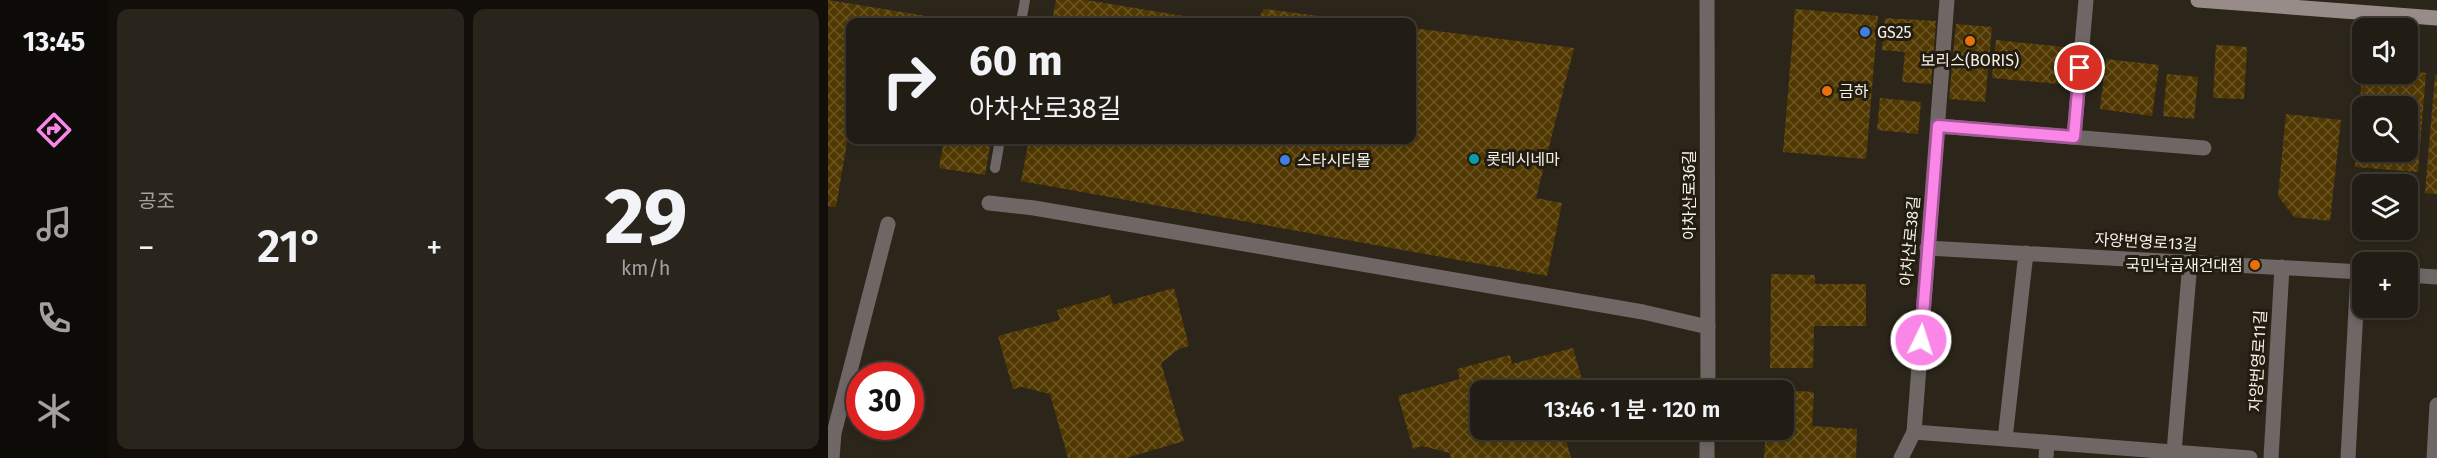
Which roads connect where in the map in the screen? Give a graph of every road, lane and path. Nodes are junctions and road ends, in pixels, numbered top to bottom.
1 (1025, 0) edge
2 (1707, 0) edge
3 (1947, 0) edge
4 (2086, 0) edge
5 (2198, 0) edge
6 (1022, 18) edge
7 (2437, 18) edge
8 (1938, 126) junction
9 (2074, 137) junction
10 (999, 144) edge
11 (2204, 148) dead end
12 (995, 168) dead end
13 (989, 202) dead end
14 (888, 224) dead end
15 (1927, 248) junction
16 (2026, 253) junction
17 (2190, 262) junction
18 (2282, 267) junction
19 (2352, 271) edge
20 (2418, 276) edge
21 (2437, 277) edge
22 (2357, 318) edge
23 (1708, 327) junction
24 (1707, 380) edge
25 (2437, 405) edge
26 (1914, 432) junction
27 (2005, 439) junction
28 (1707, 440) edge
29 (2047, 442) junction
30 (2174, 452) junction
31 (2132, 453) edge
32 (832, 458) edge
33 (1707, 458) edge
34 (1901, 458) edge
35 (2046, 458) edge
36 (2250, 458) edge
37 (2271, 458) edge
38 (2348, 458) edge
39 (2434, 458) edge

1 - 6 lane
2 - 23 street, 아차산로36길
3 - 8 street, 아차산로38길
4 - 9 street
5 - 7 main road
8 - 9 street
8 - 15 street, 아차산로38길
9 - 11 street
10 - 12 lane
13 - 23 street
14 - 32 street
15 - 16 street, 자양번영로13길
15 - 26 street, 아차산로38길
16 - 17 street, 자양번영로13길
16 - 27 street
17 - 18 street, 자양번영로13길
17 - 30 street
18 - 19 street, 자양번영로13길
18 - 37 street, 자양번영로11길
20 - 21 street
22 - 38 street
23 - 24 street, 아차산로36길
25 - 39 street
26 - 27 street
26 - 34 street
27 - 29 street
28 - 33 street
29 - 31 street
29 - 35 street
30 - 31 street
30 - 36 street

